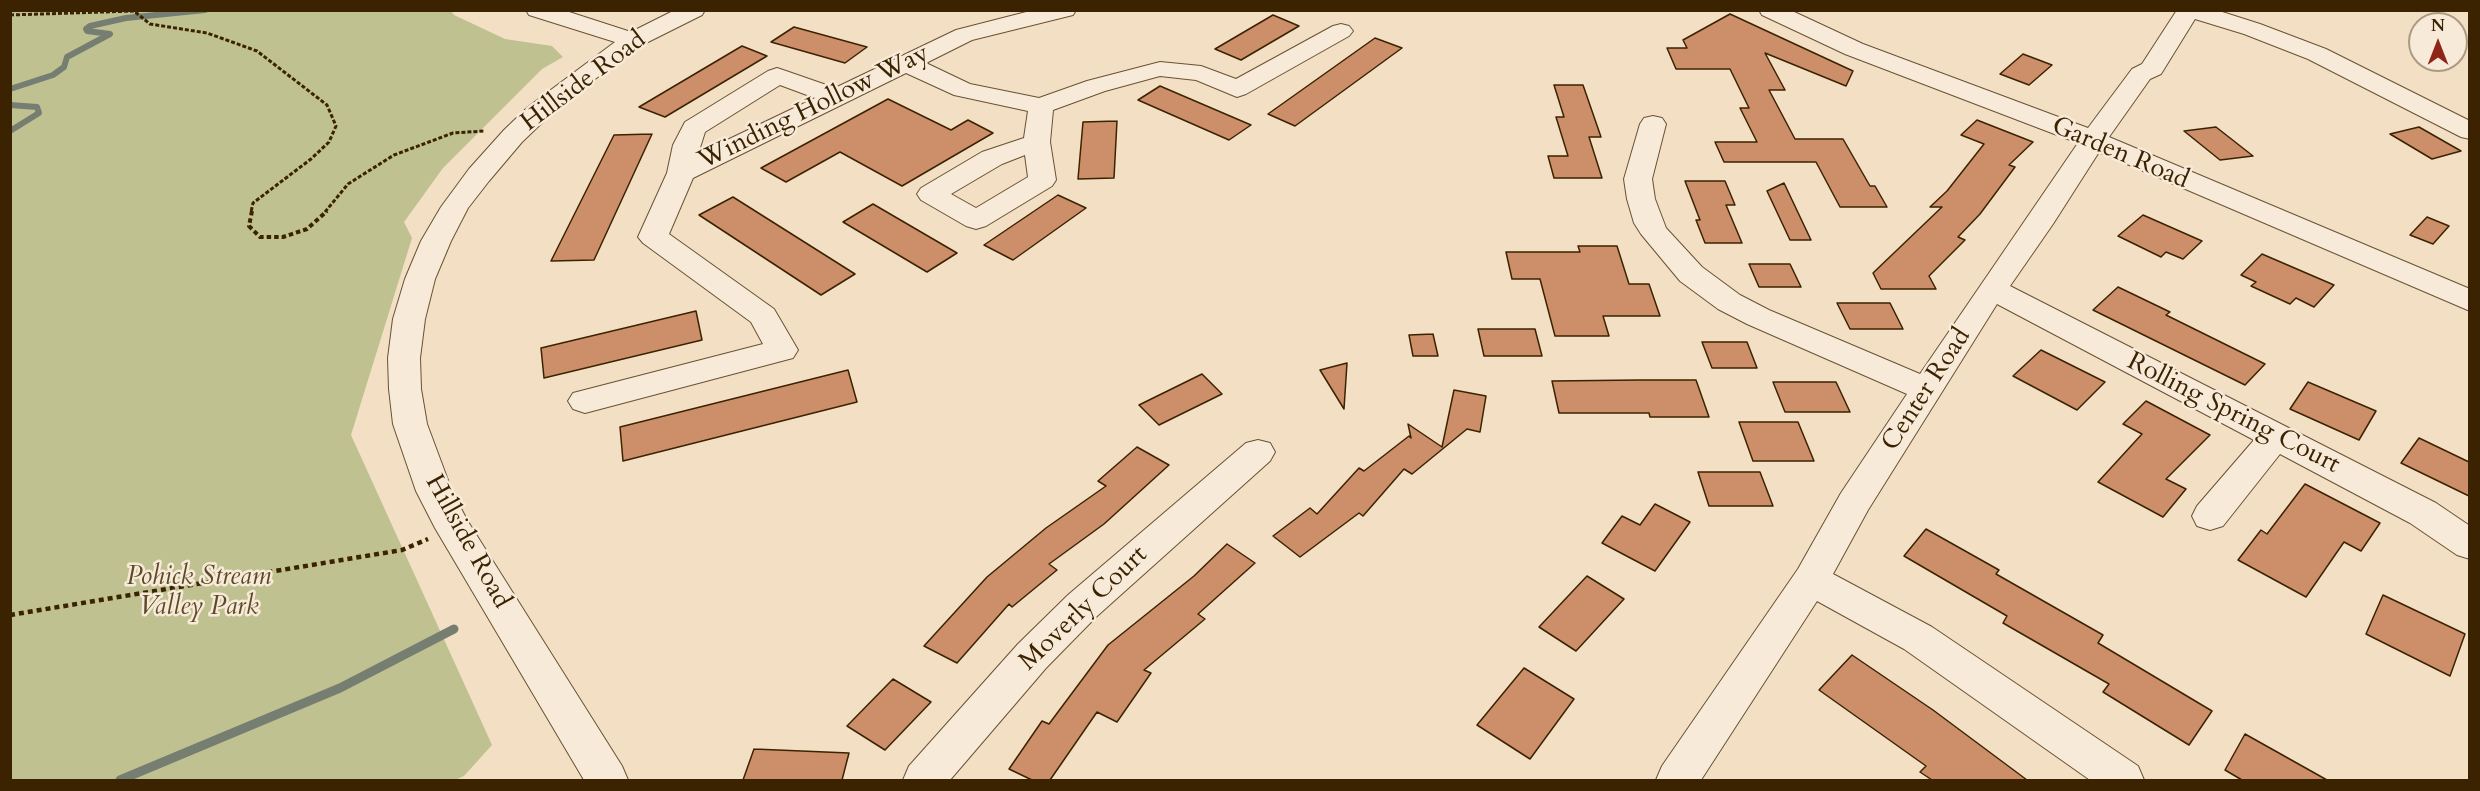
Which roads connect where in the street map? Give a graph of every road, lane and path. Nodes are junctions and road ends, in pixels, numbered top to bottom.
1 (144, 10) edge
2 (537, 10) edge
3 (694, 10) edge
4 (1065, 10) edge
5 (2189, 10) edge
6 (136, 12) edge
7 (1783, 13) edge
8 (10, 15) edge
9 (998, 18) edge
10 (1341, 31) dead end
11 (633, 40) junction
12 (906, 63) junction
13 (837, 97) junction
14 (1041, 106) junction
15 (1653, 124) dead end
16 (2469, 131) edge
17 (513, 136) junction
18 (2094, 140) junction
19 (1037, 142) dead end
20 (681, 173) junction
21 (1992, 289) junction
22 (2469, 301) edge
23 (1927, 390) junction
24 (585, 401) dead end
25 (2276, 436) junction
26 (1258, 452) dead end
27 (2210, 516) dead end
28 (453, 528) junction
29 (2469, 545) edge
30 (1811, 580) junction
31 (10, 615) edge
32 (607, 780) edge
33 (924, 780) edge
34 (1677, 780) edge
35 (2123, 780) edge

1 - 6 path
2 - 11 street
3 - 11 street, Hillside Road
4 - 9 street, Winding Hollow Way
5 - 16 street
5 - 18 street, Center Road
6 - 8 path
6 - 17 path
7 - 18 street, Garden Road
9 - 12 street, Winding Hollow Way
10 - 14 street
11 - 17 street, Hillside Road
12 - 13 street, Winding Hollow Way
12 - 14 street
13 - 20 street, Winding Hollow Way
13 - 20 street
14 - 19 street
15 - 23 street
17 - 28 street, Hillside Road
18 - 21 street, Center Road
18 - 22 street, Garden Road
20 - 24 street, Winding Hollow Way
21 - 23 street, Center Road
21 - 25 street, Rolling Spring Court
23 - 30 street, Center Road
25 - 27 street
25 - 29 street, Rolling Spring Court
26 - 33 street, Moverly Court
28 - 31 path
28 - 32 street, Hillside Road
30 - 34 street, Center Road
30 - 35 street

